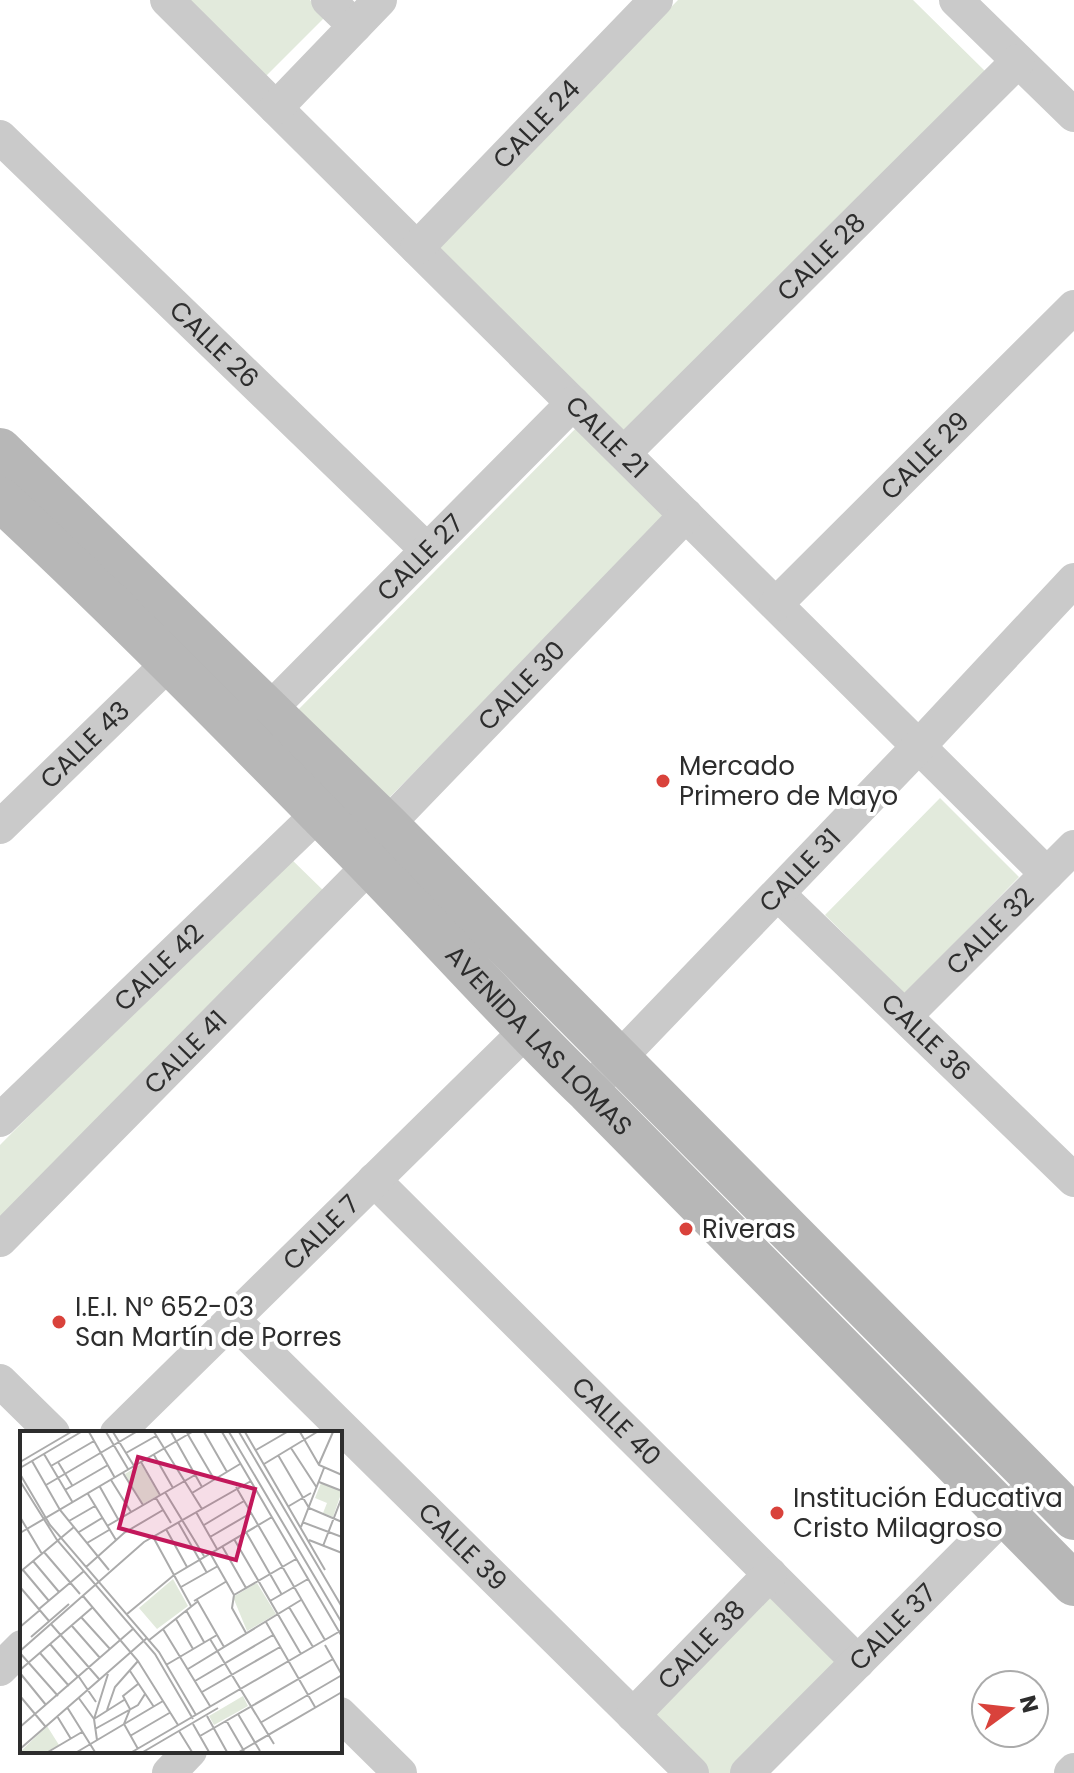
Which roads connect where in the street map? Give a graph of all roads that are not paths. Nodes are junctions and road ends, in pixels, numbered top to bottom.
1 (167, 0) edge
2 (328, 0) edge
3 (380, 0) edge
4 (656, 0) edge
5 (956, 0) edge
6 (355, 26) junction
7 (1018, 61) junction
8 (276, 108) junction
9 (1074, 115) edge
10 (0, 137) edge
11 (417, 248) junction
12 (1074, 307) edge
13 (573, 403) junction
14 (0, 450) edge
15 (624, 453) junction
16 (13, 504) edge
17 (686, 515) junction
18 (427, 550) junction
19 (1074, 580) edge
20 (776, 604) junction
21 (169, 663) junction
22 (268, 711) junction
23 (919, 746) junction
24 (318, 814) junction
25 (387, 825) junction
26 (0, 827) edge
27 (1074, 847) edge
28 (370, 865) junction
29 (1047, 874) junction
30 (778, 894) junction
31 (905, 1016) junction
32 (526, 1031) junction
33 (620, 1058) junction
34 (588, 1091) junction
35 (0, 1120) edge
36 (1067, 1160) edge
37 (374, 1180) junction
38 (0, 1240) edge
39 (232, 1319) junction
40 (0, 1381) edge
41 (51, 1431) edge
42 (119, 1431) edge
43 (1038, 1481) junction
44 (1005, 1514) junction
45 (1074, 1518) edge
46 (770, 1574) junction
47 (1074, 1584) edge
48 (20, 1649) edge
49 (858, 1662) junction
50 (0, 1669) edge
51 (633, 1715) junction
52 (342, 1716) edge
53 (188, 1753) edge
54 (169, 1773) edge
55 (400, 1773) edge
56 (692, 1773) edge
57 (747, 1773) edge

1 - 8 street, CALLE 21
2 - 6 street
3 - 6 street
4 - 11 street, CALLE 24
5 - 7 street
6 - 8 street
7 - 9 street
7 - 15 street, CALLE 28
8 - 11 street, CALLE 21
10 - 18 street, CALLE 26
11 - 13 street, CALLE 21
12 - 20 street, CALLE 29
13 - 15 street, CALLE 21
13 - 18 street, CALLE 27
14 - 16 street, AVENIDA LAS LOMAS
15 - 17 street, CALLE 21
16 - 21 street, AVENIDA LAS LOMAS
16 - 22 street, AVENIDA LAS LOMAS
17 - 20 street, CALLE 21
17 - 25 street, CALLE 30
18 - 22 street, CALLE 27
19 - 23 street, CALLE 31
20 - 23 street, CALLE 21
21 - 24 street, AVENIDA LAS LOMAS
21 - 26 street, CALLE 43
22 - 25 street, AVENIDA LAS LOMAS
23 - 29 street, CALLE 21
23 - 30 street, CALLE 31
24 - 28 street, AVENIDA LAS LOMAS
24 - 35 street, CALLE 42
25 - 28 street, CALLE 30
25 - 33 street, AVENIDA LAS LOMAS
27 - 29 street, CALLE 32
28 - 32 street, AVENIDA LAS LOMAS
28 - 38 street, CALLE 41
29 - 31 street, CALLE 32
30 - 31 street, CALLE 36
30 - 33 street, CALLE 31
31 - 36 street, CALLE 36
32 - 34 street, AVENIDA LAS LOMAS
32 - 37 street, CALLE 7
33 - 34 street, CALLE 31
33 - 43 street, AVENIDA LAS LOMAS
34 - 44 street, AVENIDA LAS LOMAS
37 - 39 street, CALLE 7
37 - 46 street, CALLE 40
39 - 42 street, CALLE 7
39 - 51 street, CALLE 39
40 - 41 street
43 - 44 street, CALLE 37
43 - 45 street, AVENIDA LAS LOMAS
44 - 47 street, AVENIDA LAS LOMAS
44 - 49 street, CALLE 37
46 - 49 street, CALLE 40
46 - 51 street, CALLE 38
48 - 50 street
49 - 57 street, CALLE 37
51 - 56 street, CALLE 39
52 - 55 street
53 - 54 street

